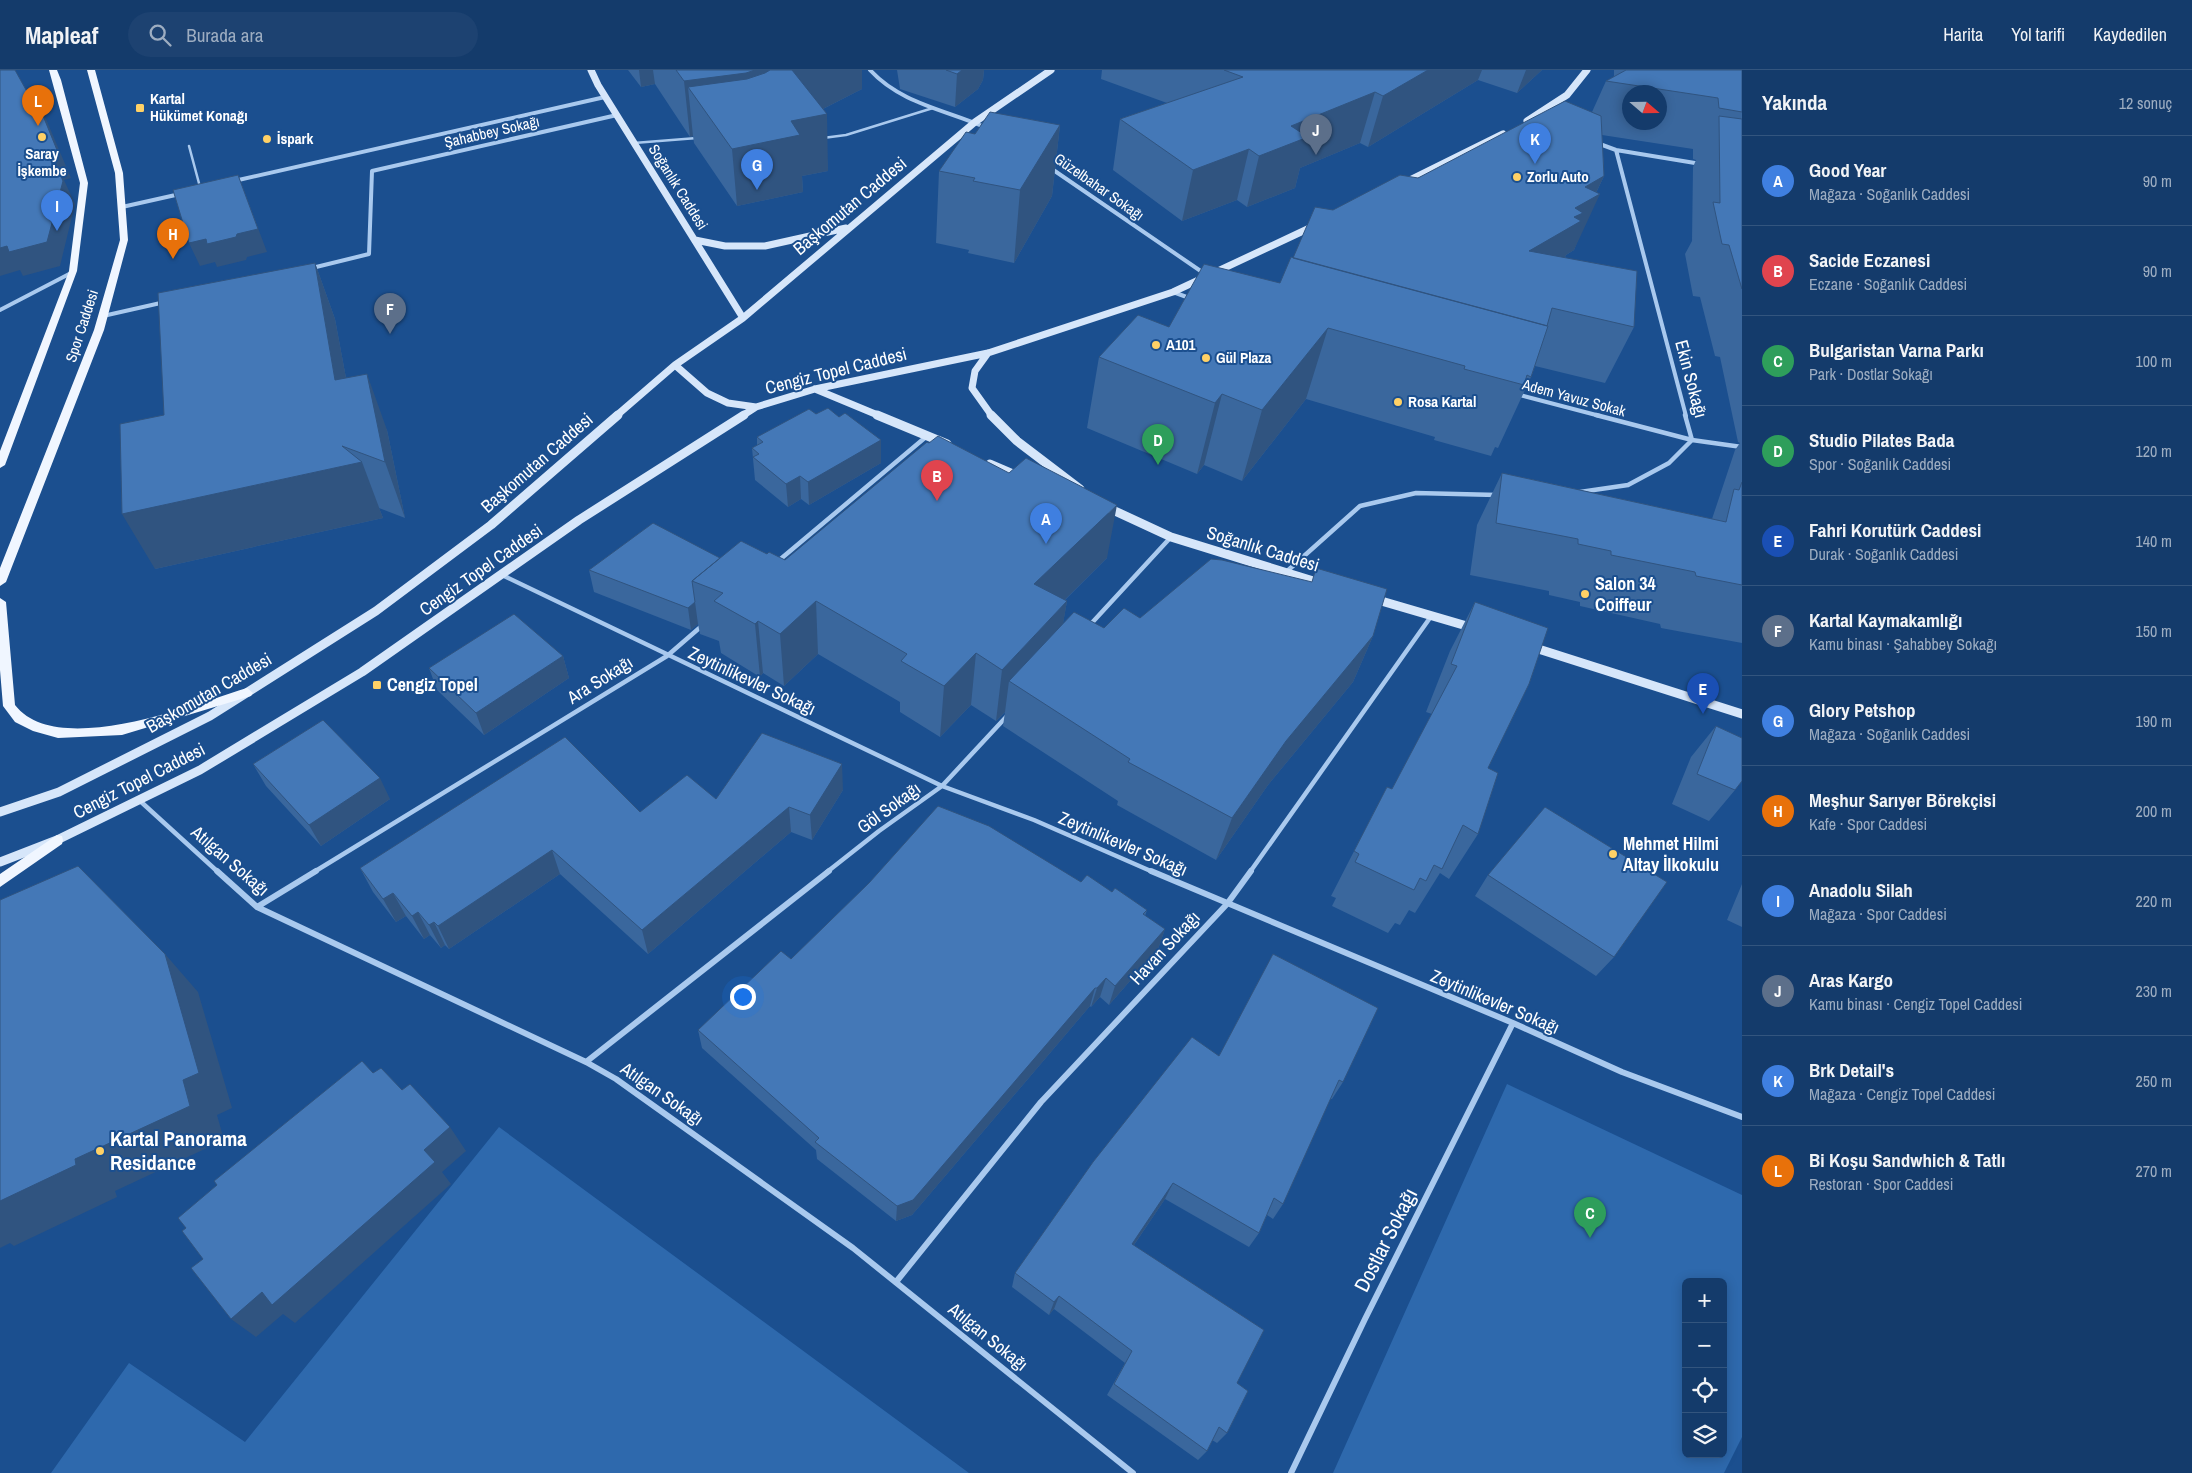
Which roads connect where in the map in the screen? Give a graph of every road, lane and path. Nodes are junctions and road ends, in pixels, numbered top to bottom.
1 (53, 70) edge
2 (91, 70) edge
3 (590, 70) edge
4 (870, 70) edge
5 (1051, 70) edge
6 (1587, 70) edge
7 (605, 97) junction
8 (934, 108) junction
9 (617, 115) junction
10 (1534, 117) junction
11 (1544, 121) edge
12 (975, 122) junction
13 (1518, 126) edge
14 (992, 130) edge
15 (1510, 130) edge
16 (704, 137) edge
17 (823, 138) edge
18 (1589, 139) edge
19 (634, 143) junction
20 (189, 146) dead end
21 (1616, 150) junction
22 (1703, 164) dead end
23 (1048, 166) edge
24 (229, 183) edge
25 (1399, 186) edge
26 (210, 187) edge
27 (200, 189) junction
28 (192, 191) edge
29 (183, 193) edge
30 (122, 207) junction
31 (1319, 224) edge
32 (850, 228) junction
33 (695, 240) junction
34 (303, 270) edge
35 (73, 272) junction
36 (1207, 276) junction
37 (1173, 292) junction
38 (169, 301) edge
39 (1202, 302) edge
40 (0, 310) edge
41 (103, 316) junction
42 (743, 318) junction
43 (988, 353) junction
44 (675, 365) junction
45 (815, 389) junction
46 (1513, 393) edge
47 (756, 407) junction
48 (928, 436) junction
49 (1692, 440) junction
50 (1742, 447) edge
51 (954, 448) edge
52 (981, 460) edge
53 (0, 465) edge
54 (1034, 484) edge
55 (1068, 494) edge
56 (1570, 494) edge
57 (1507, 495) edge
58 (1089, 499) junction
59 (1171, 536) junction
60 (771, 568) edge
61 (1284, 574) junction
62 (502, 575) junction
63 (0, 582) edge
64 (1331, 586) edge
65 (1358, 594) edge
66 (0, 602) edge
67 (1432, 615) junction
68 (712, 618) edge
69 (1084, 632) edge
70 (1489, 633) edge
71 (1517, 642) edge
72 (667, 656) junction
73 (247, 692) junction
74 (1010, 713) edge
75 (1742, 714) edge
76 (942, 786) junction
77 (138, 800) junction
78 (0, 812) edge
79 (57, 840) junction
80 (0, 862) edge
81 (0, 881) edge
82 (1227, 904) junction
83 (257, 907) junction
84 (1513, 1023) junction
85 (586, 1062) junction
86 (1742, 1116) edge
87 (896, 1282) junction
88 (1134, 1473) edge
89 (1291, 1473) edge

1 - 35 main road, Spor Caddesi
2 - 30 main road, Spor Caddesi
3 - 7 street, Soğanlık Caddesi
4 - 8 street
5 - 12 street, Başkomutan Caddesi
6 - 10 street
7 - 9 street, Soğanlık Caddesi
7 - 24 street
8 - 12 street
8 - 17 lane
9 - 19 street, Soğanlık Caddesi
9 - 34 street, Şahabbey Sokağı
10 - 11 street
10 - 13 street
12 - 14 street
12 - 32 street, Başkomutan Caddesi
15 - 25 street
16 - 19 lane
18 - 21 street
19 - 33 street, Soğanlık Caddesi
20 - 27 lane
21 - 22 street
21 - 49 street, Ekin Sokağı
23 - 36 street, Güzelbahar Sokağı
26 - 27 street
27 - 28 street
29 - 30 street
30 - 41 main road, Spor Caddesi
31 - 36 street, Cengiz Topel Caddesi
32 - 33 street
32 - 42 street, Başkomutan Caddesi
33 - 42 street, Soğanlık Caddesi
35 - 40 street
35 - 53 main road, Spor Caddesi
36 - 37 street, Cengiz Topel Caddesi
37 - 39 street
37 - 43 street, Cengiz Topel Caddesi
38 - 41 street
41 - 63 main road, Spor Caddesi
42 - 44 street, Başkomutan Caddesi
43 - 45 street, Cengiz Topel Caddesi
43 - 58 street, Soğanlık Caddesi
44 - 47 street
44 - 73 street, Başkomutan Caddesi
45 - 47 street, Cengiz Topel Caddesi
45 - 48 street
46 - 49 street, Adem Yavuz Sokak
47 - 62 street, Cengiz Topel Caddesi
48 - 51 street
48 - 60 street
49 - 50 street, Adem Yavuz Sokak
49 - 56 street, Ekin Sokağı
52 - 54 street
55 - 58 street, Soğanlık Caddesi
57 - 61 street
58 - 59 street, Soğanlık Caddesi
59 - 61 street, Soğanlık Caddesi
59 - 69 street
61 - 64 street, Soğanlık Caddesi
62 - 72 street, Zeytinlikevler Sokağı
62 - 77 street, Cengiz Topel Caddesi
65 - 67 street
66 - 73 main road
67 - 70 street
67 - 82 street, Havan Sokağı
68 - 72 street, Ara Sokağı
71 - 75 street
72 - 76 street, Zeytinlikevler Sokağı
72 - 83 street, Ara Sokağı
73 - 78 street, Başkomutan Caddesi
74 - 76 street, Göl Sokağı
76 - 82 street, Zeytinlikevler Sokağı
76 - 85 street, Göl Sokağı
77 - 79 street, Cengiz Topel Caddesi
77 - 83 street, Atılgan Sokağı
79 - 80 street, Cengiz Topel Caddesi
79 - 81 main road
82 - 84 street, Zeytinlikevler Sokağı
82 - 87 street, Havan Sokağı
83 - 85 street, Atılgan Sokağı
84 - 86 street, Zeytinlikevler Sokağı
84 - 89 street, Dostlar Sokağı
85 - 87 street, Atılgan Sokağı
87 - 88 street, Atılgan Sokağı

